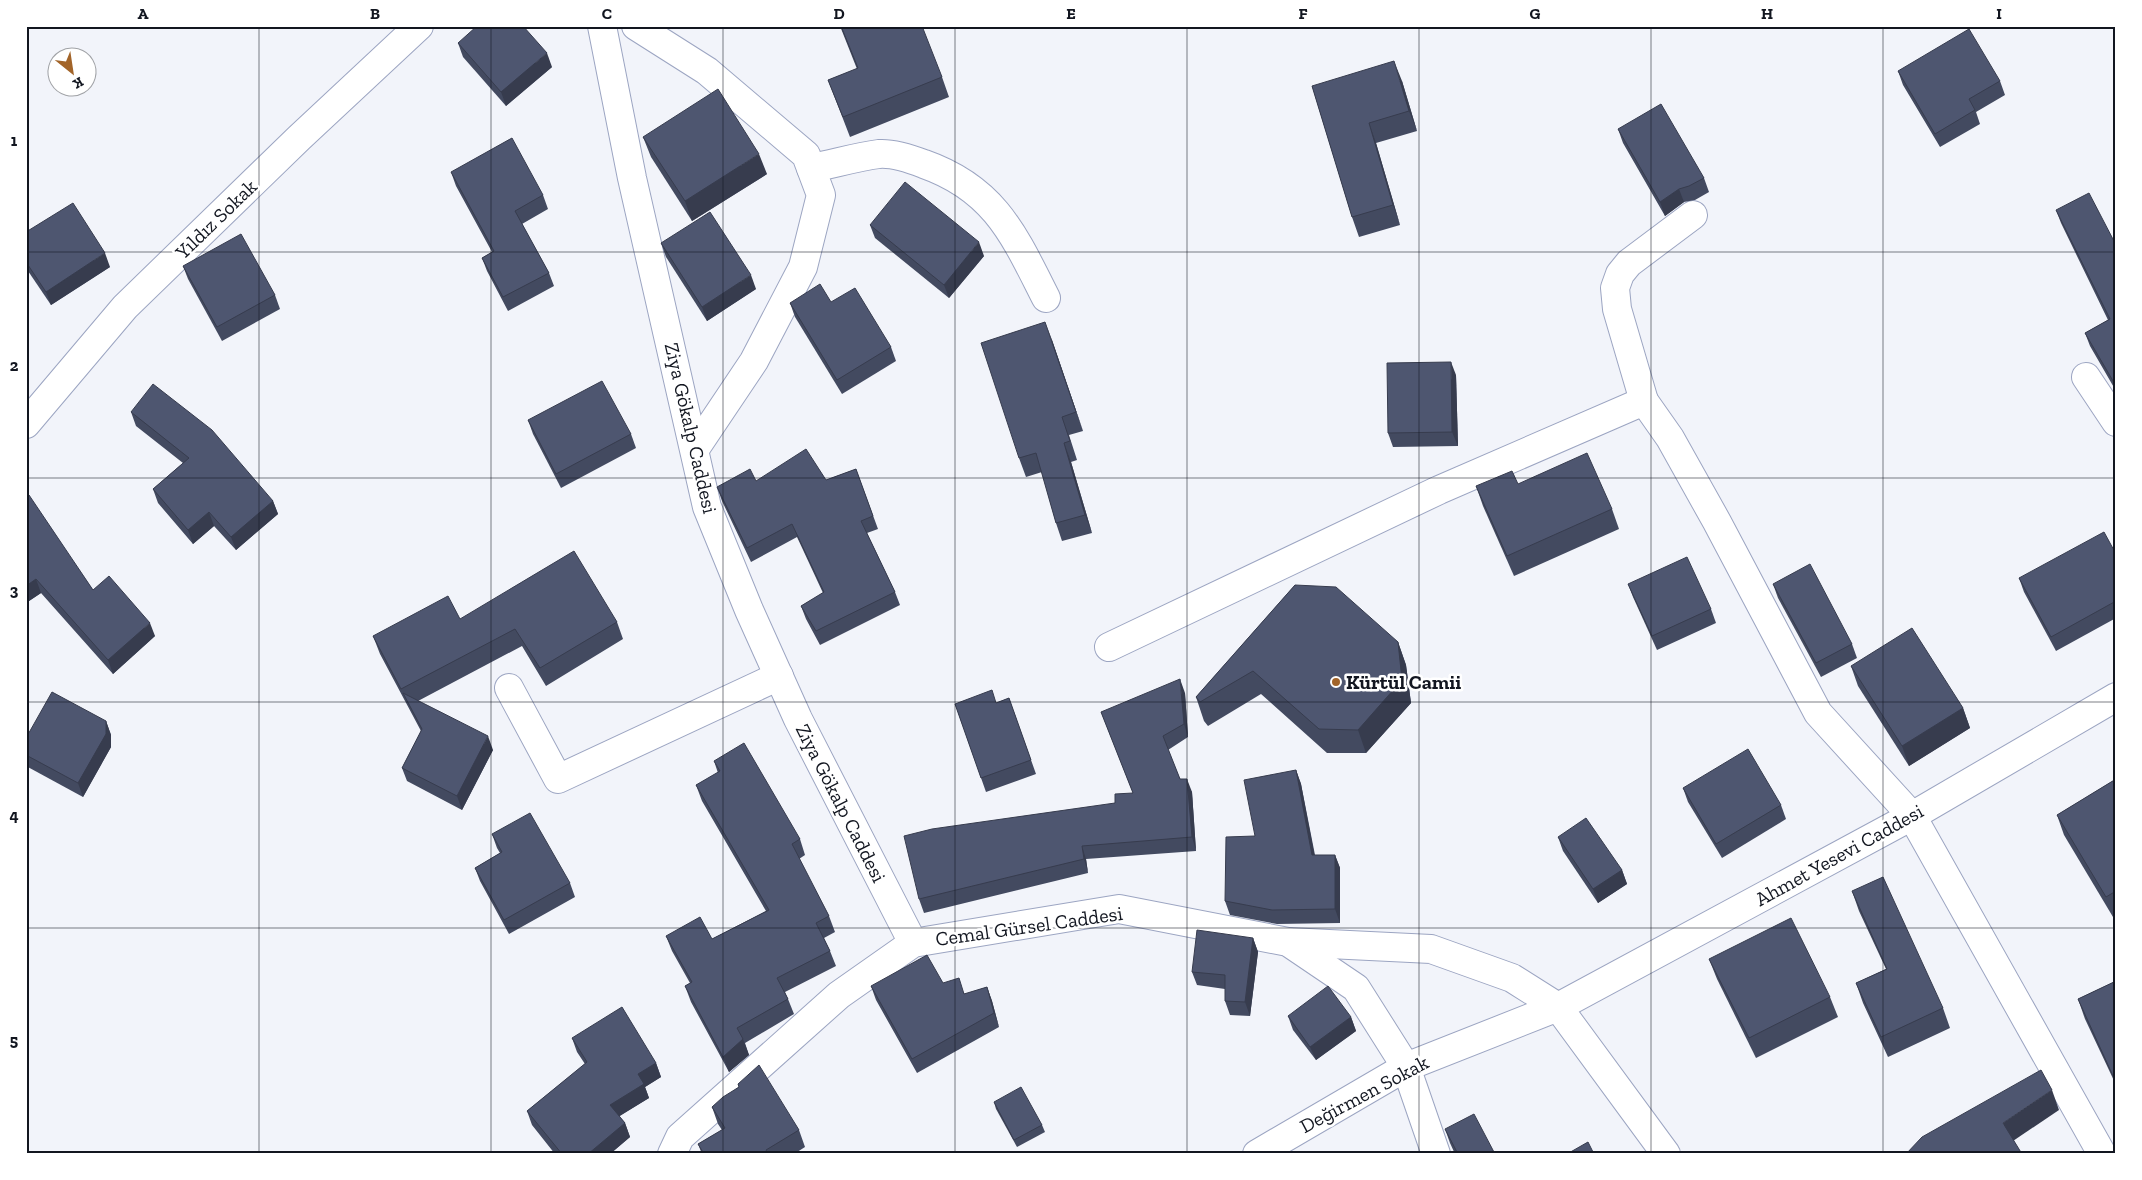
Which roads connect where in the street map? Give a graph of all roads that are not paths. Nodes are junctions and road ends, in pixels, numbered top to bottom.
1 (419, 26) edge
2 (602, 26) edge
3 (636, 26) edge
4 (811, 168) junction
5 (1693, 215) dead end
6 (1046, 298) dead end
7 (2086, 377) dead end
8 (1644, 402) junction
9 (2116, 422) edge
10 (26, 424) edge
11 (695, 448) junction
12 (1110, 648) dead end
13 (779, 676) junction
14 (509, 688) dead end
15 (2116, 697) edge
16 (1912, 816) junction
17 (1288, 942) junction
18 (912, 943) junction
19 (1558, 1007) junction
20 (1406, 1067) junction
21 (672, 1154) edge
22 (1257, 1154) edge
23 (1436, 1154) edge
24 (1666, 1154) edge
25 (2102, 1154) edge

1 - 10 street, Yıldız Sokak
2 - 11 street, Ziya Gökalp Caddesi
3 - 4 street
4 - 6 street
4 - 11 street
5 - 8 street
7 - 9 street
8 - 12 street
8 - 16 street
11 - 13 street, Ziya Gökalp Caddesi
13 - 14 street
13 - 18 street, Ziya Gökalp Caddesi
15 - 16 street, Ahmet Yesevi Caddesi
16 - 19 street, Ahmet Yesevi Caddesi
16 - 25 street
17 - 18 street, Cemal Gürsel Caddesi
17 - 19 street
17 - 20 street, Cemal Gürsel Caddesi
18 - 21 street, Cemal Gürsel Caddesi
19 - 20 street, Değirmen Sokak
19 - 24 street
20 - 22 street, Değirmen Sokak
20 - 23 street, Cemal Gürsel Caddesi

